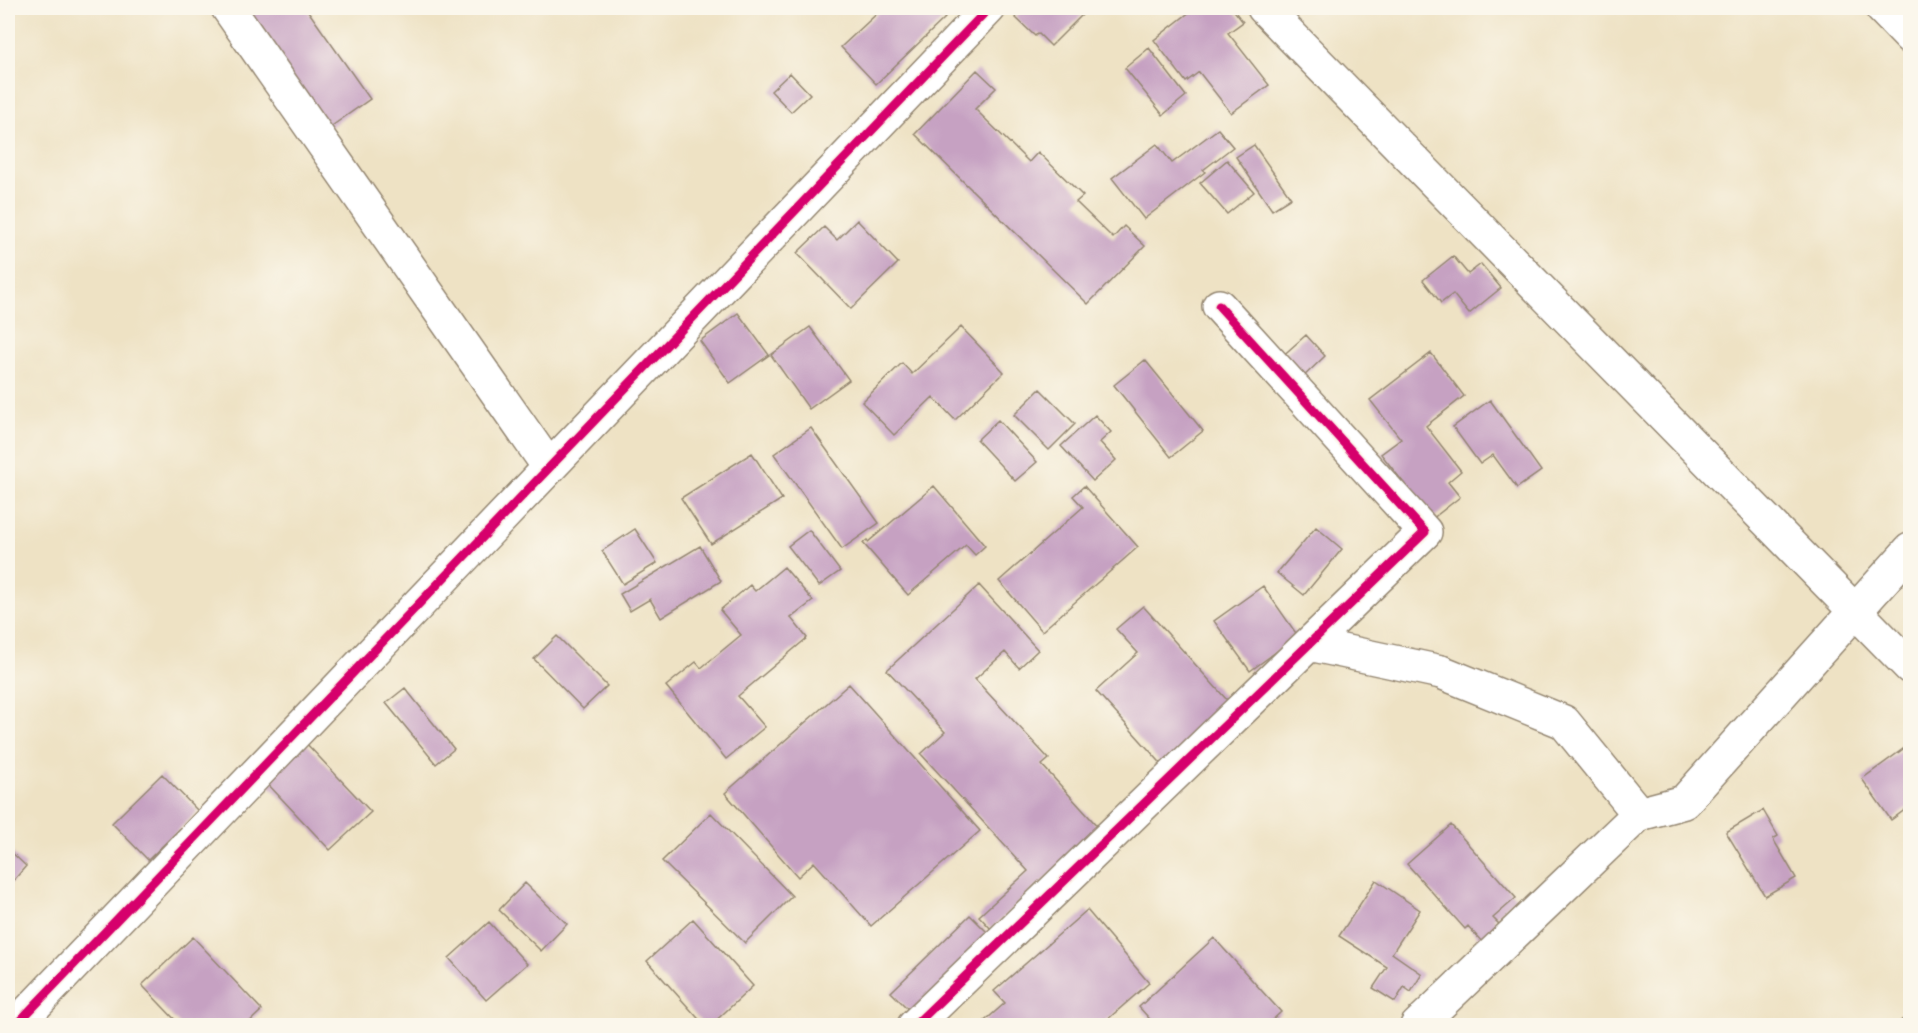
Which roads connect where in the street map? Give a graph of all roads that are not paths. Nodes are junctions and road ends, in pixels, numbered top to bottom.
1 (228, 8) edge
2 (989, 8) edge
3 (1264, 8) edge
4 (1882, 8) edge
5 (1911, 37) edge
6 (1219, 306) dead end
7 (549, 467) junction
8 (1911, 550) edge
9 (1856, 612) junction
10 (1309, 644) junction
11 (1911, 667) edge
12 (1639, 814) junction
13 (15, 1026) edge
14 (914, 1026) edge
15 (1418, 1026) edge

1 - 7 street
2 - 7 street
3 - 9 street
4 - 5 street
6 - 10 street
7 - 13 street
8 - 9 street
9 - 11 street
9 - 12 street
10 - 12 street
10 - 14 street
12 - 15 street

